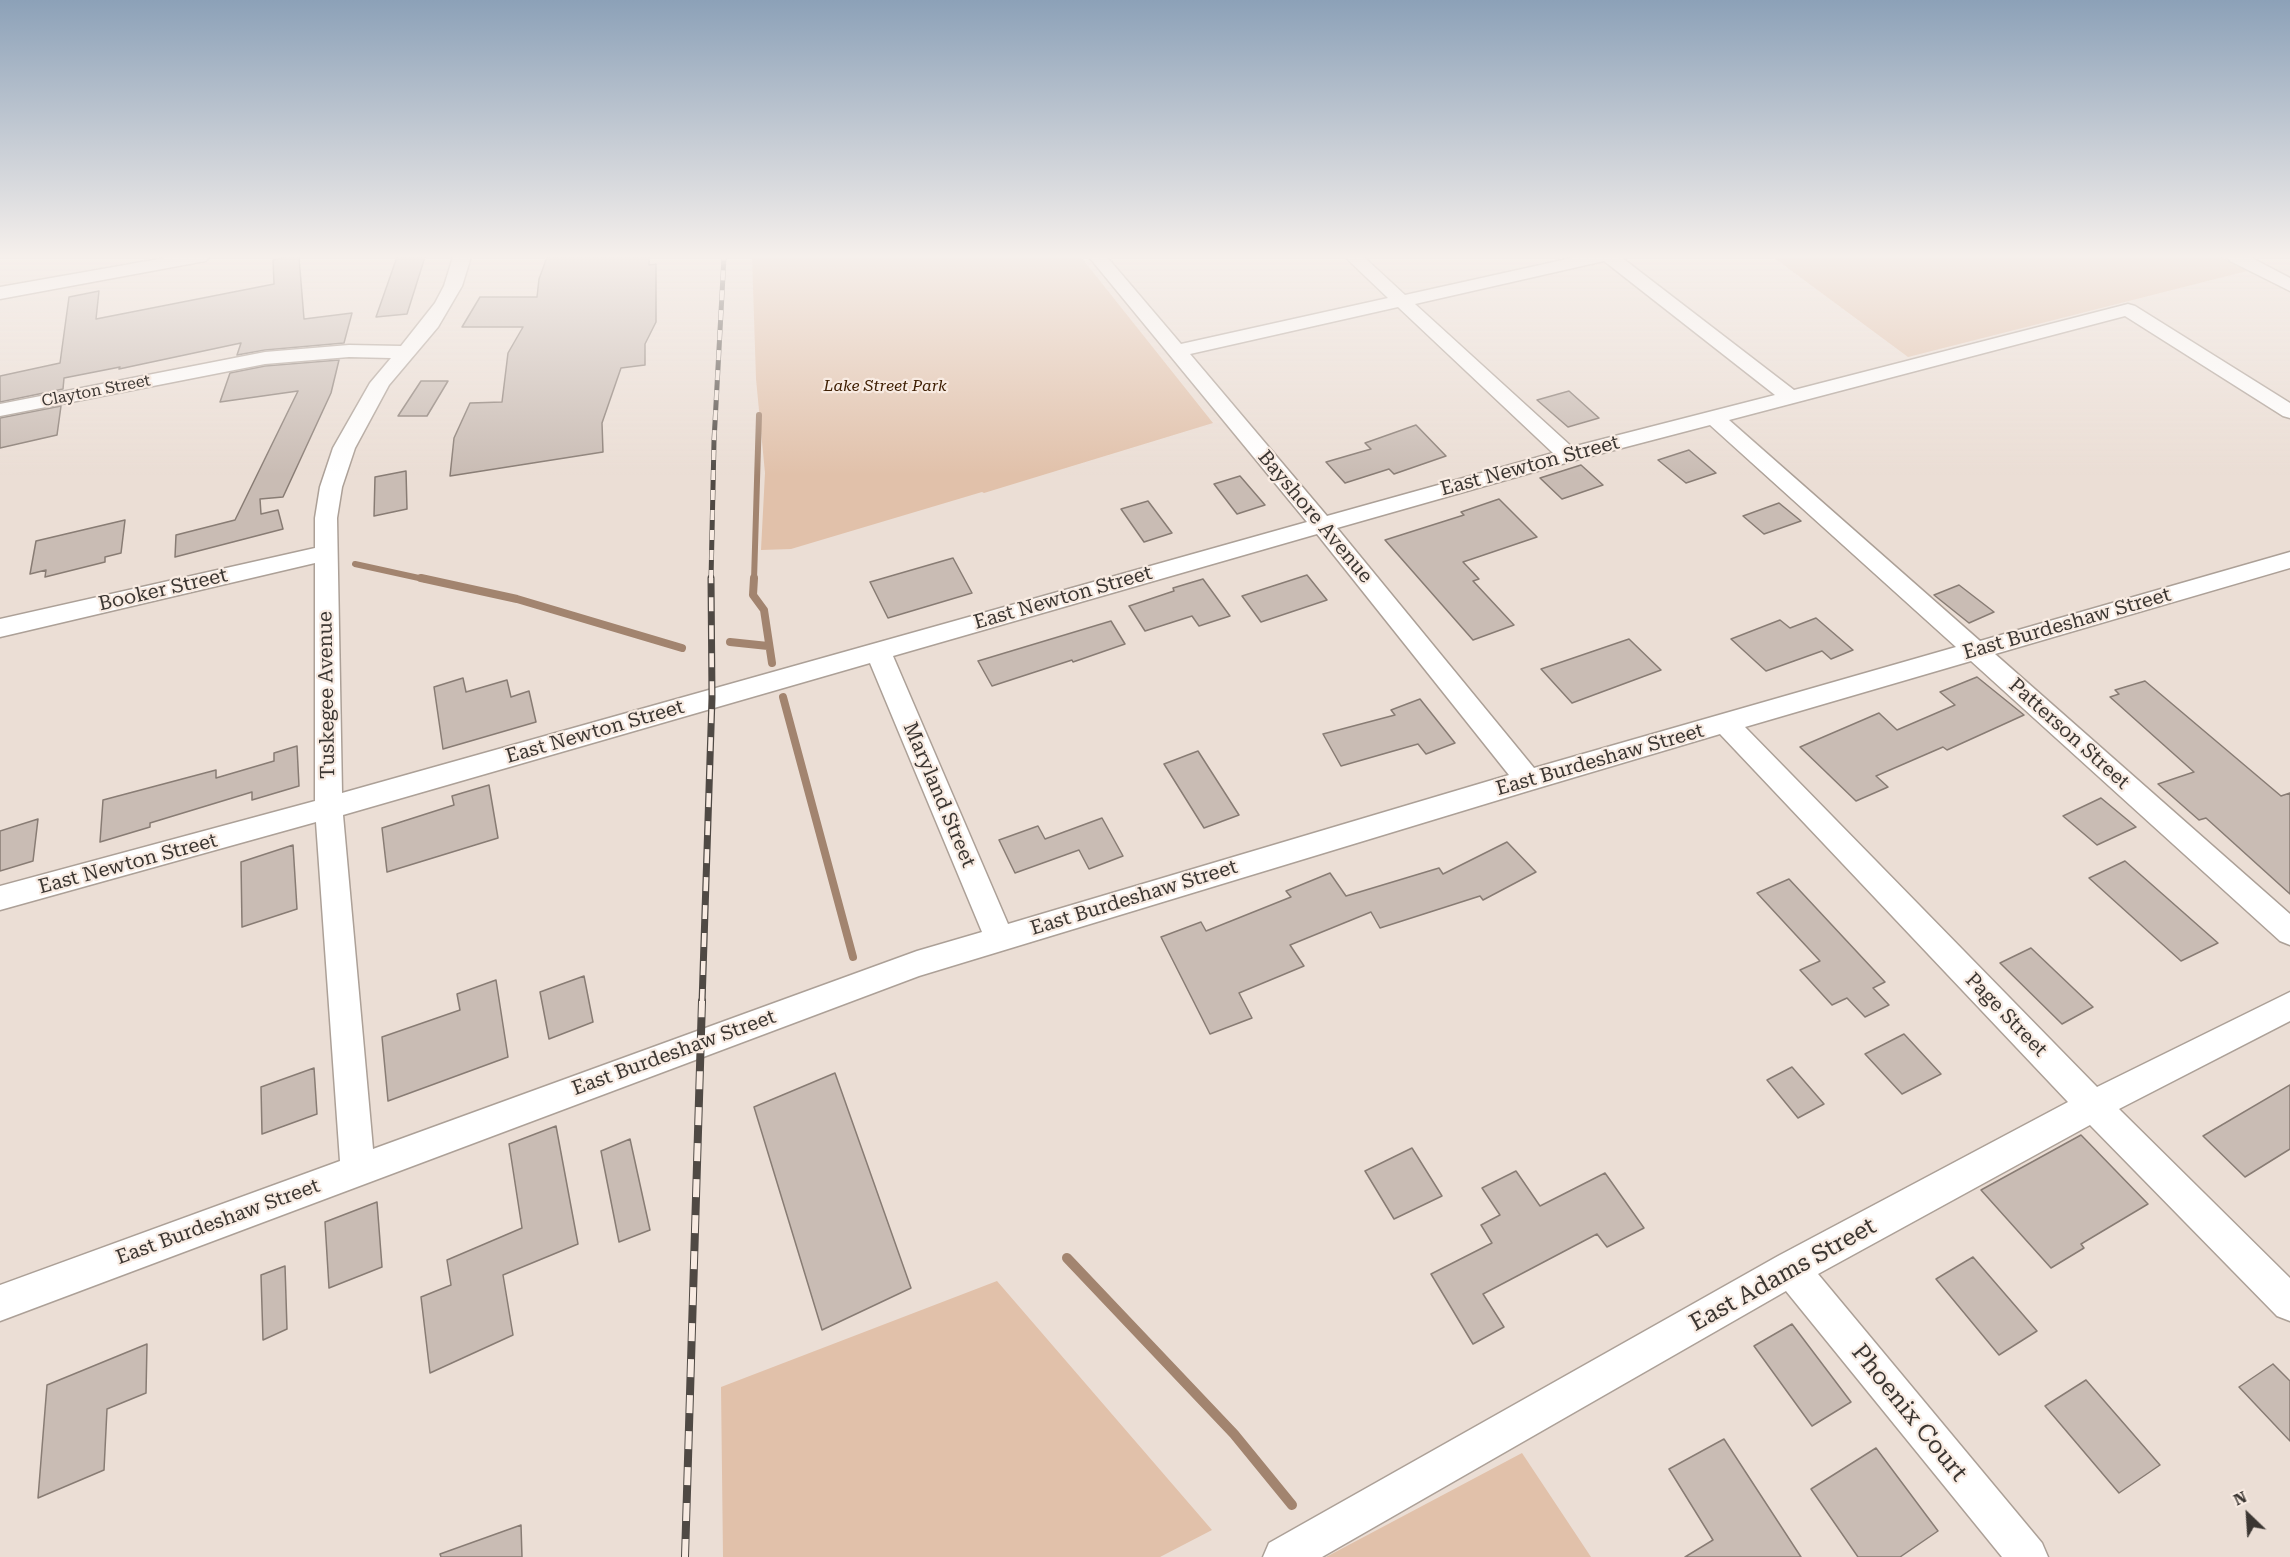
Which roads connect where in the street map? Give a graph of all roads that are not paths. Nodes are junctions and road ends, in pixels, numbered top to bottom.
1 (425, 330) edge
2 (1158, 330) edge
3 (1274, 330) edge
4 (1432, 330) edge
5 (1703, 330) edge
6 (2052, 330) edge
7 (2159, 330) edge
8 (1176, 351) junction
9 (406, 352) junction
10 (1790, 397) junction
11 (0, 410) edge
12 (2290, 412) edge
13 (1714, 417) junction
14 (1568, 455) junction
15 (1321, 524) junction
16 (325, 553) junction
17 (2290, 560) edge
18 (0, 628) edge
19 (1976, 650) junction
20 (878, 651) junction
21 (1725, 723) junction
22 (1528, 780) junction
23 (329, 808) junction
24 (0, 898) edge
25 (2290, 932) edge
26 (999, 938) junction
27 (2290, 1005) edge
28 (2092, 1106) junction
29 (358, 1170) junction
30 (1791, 1269) junction
31 (0, 1303) edge
32 (2290, 1303) edge
33 (1283, 1557) edge
34 (2028, 1557) edge

1 - 9 street, Tuskegee Avenue
2 - 8 street, Bayshore Avenue
3 - 8 street
4 - 14 street
5 - 10 street
6 - 10 street, East Newton Street
7 - 12 street, East Newton Street
8 - 15 street, Bayshore Avenue
9 - 11 street, Clayton Street
9 - 16 street, Tuskegee Avenue
10 - 13 street, East Newton Street
13 - 14 street, East Newton Street
13 - 19 street, Patterson Street
14 - 15 street, East Newton Street
15 - 20 street, East Newton Street
15 - 22 street, Bayshore Avenue
16 - 18 street, Booker Street
16 - 23 street, Tuskegee Avenue
17 - 19 street, East Burdeshaw Street
19 - 21 street, East Burdeshaw Street
19 - 25 street, Patterson Street
20 - 23 street, East Newton Street
20 - 26 street, Maryland Street
21 - 22 street, East Burdeshaw Street
21 - 28 street, Page Street
22 - 26 street, East Burdeshaw Street
23 - 24 street, East Newton Street
23 - 29 street, Tuskegee Avenue
26 - 29 street, East Burdeshaw Street
27 - 28 street, East Adams Street
28 - 30 street, East Adams Street
28 - 32 street, Page Street
29 - 31 street, East Burdeshaw Street
30 - 33 street, East Adams Street
30 - 34 street, Phoenix Court

